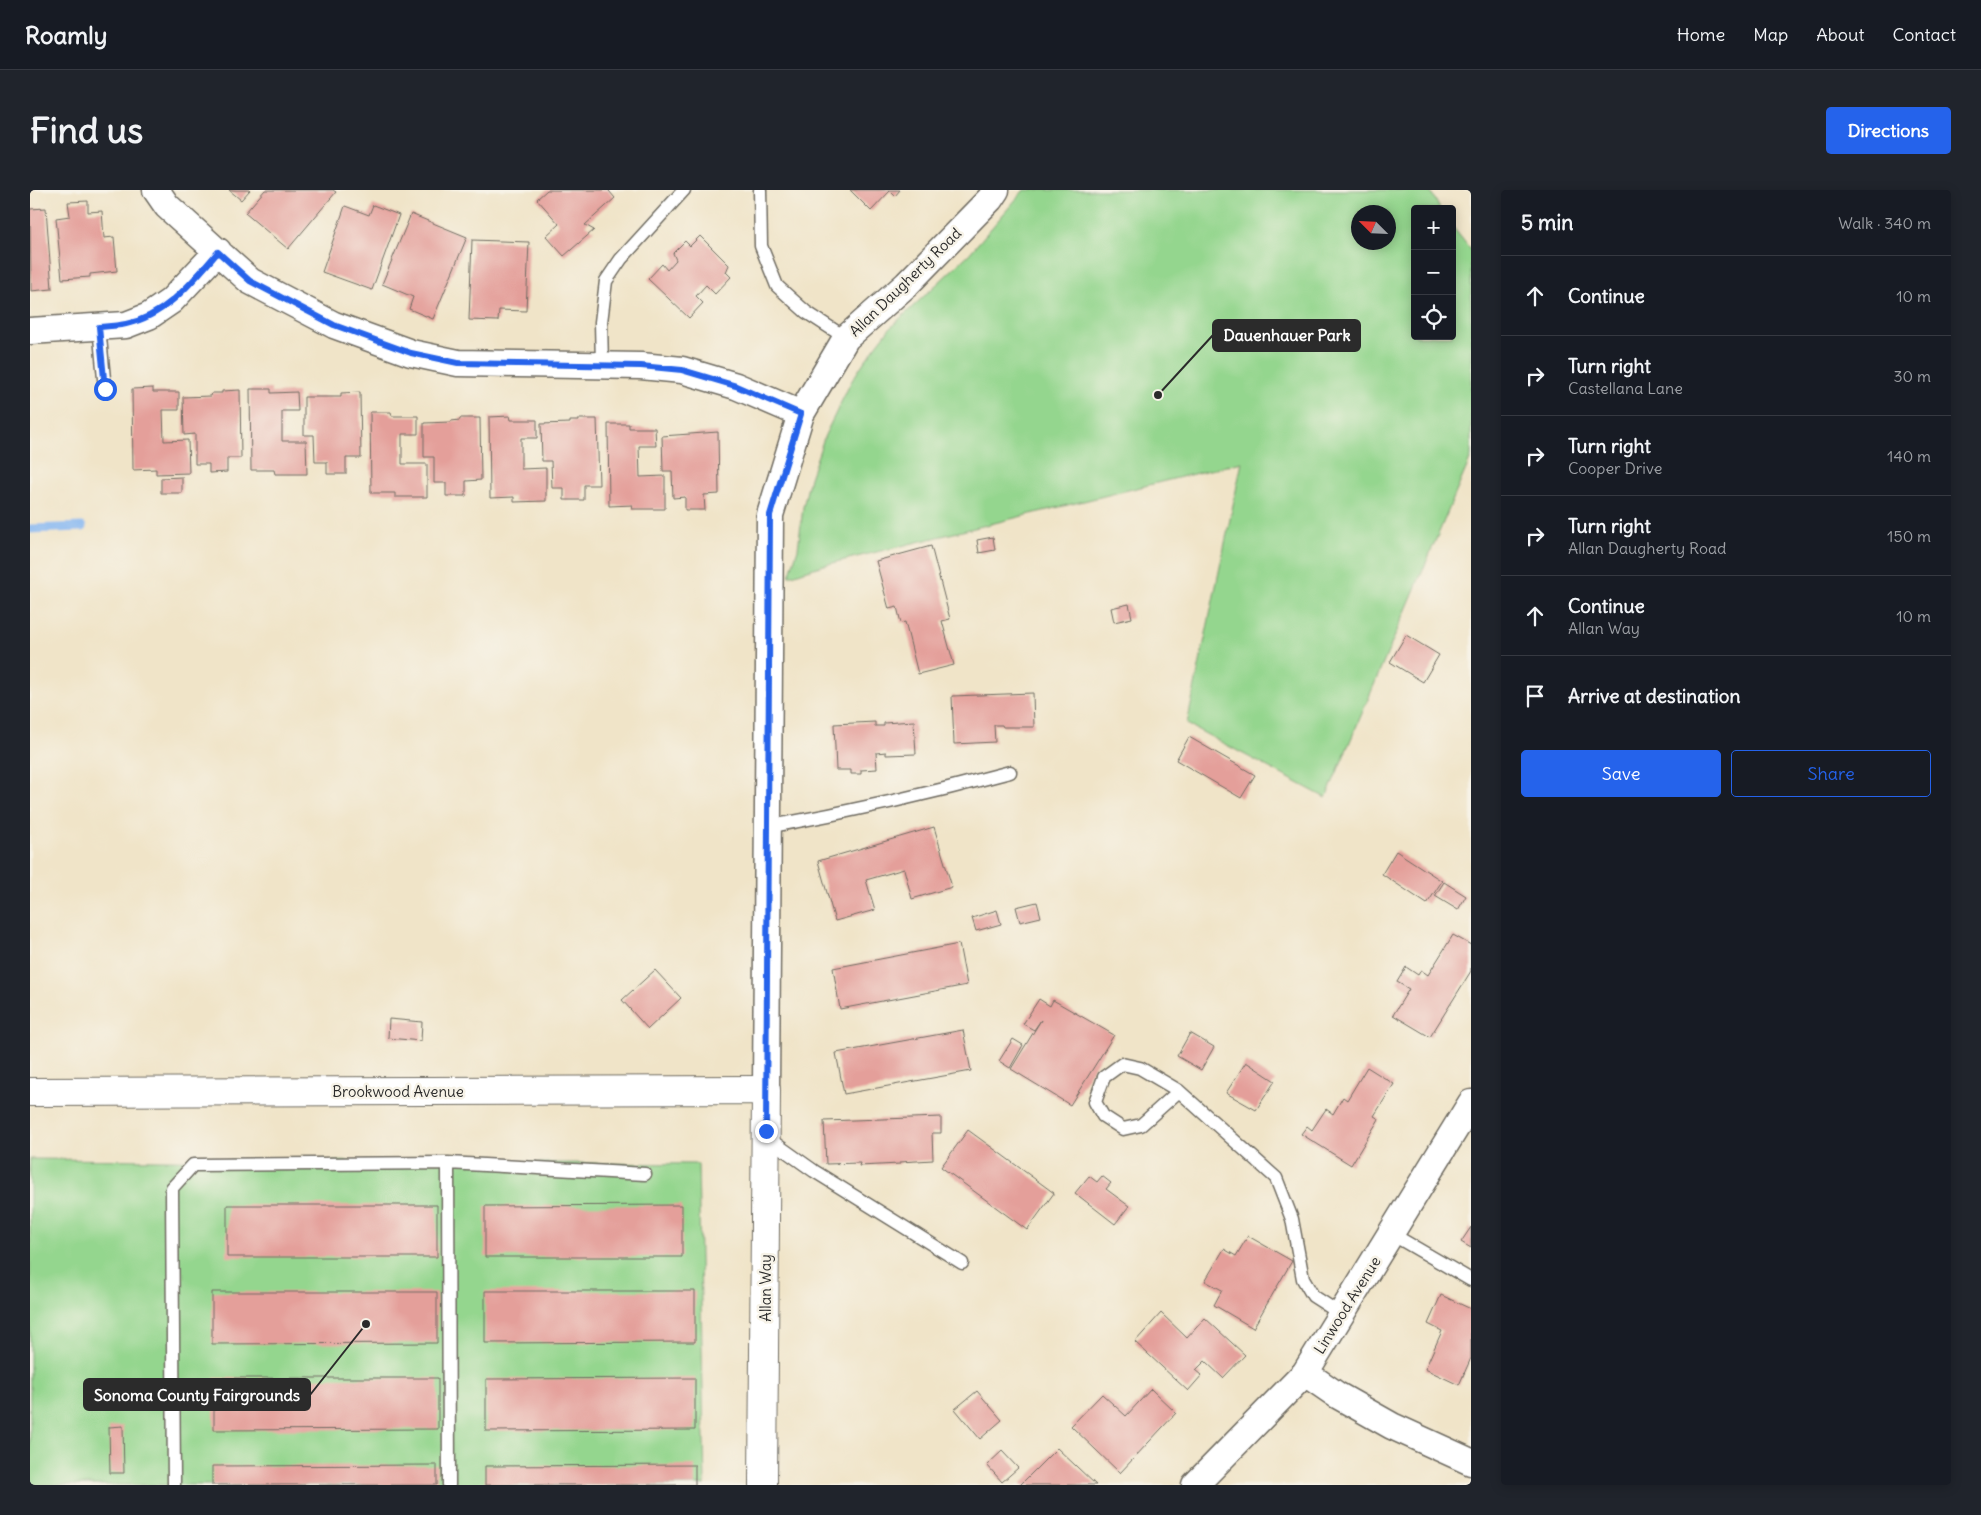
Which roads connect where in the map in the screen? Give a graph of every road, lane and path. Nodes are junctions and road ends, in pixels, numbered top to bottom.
1 (156, 190) edge
2 (684, 190) edge
3 (760, 190) edge
4 (996, 190) edge
5 (218, 252) junction
6 (99, 327) junction
7 (30, 331) edge
8 (846, 338) junction
9 (602, 365) junction
10 (105, 389) dead end
11 (801, 414) junction
12 (1010, 772) dead end
13 (767, 827) junction
14 (766, 1090) junction
15 (1179, 1091) junction
16 (30, 1092) edge
17 (1471, 1103) edge
18 (766, 1138) junction
19 (448, 1163) junction
20 (645, 1174) dead end
21 (1390, 1233) junction
22 (962, 1263) dead end
23 (1471, 1280) edge
24 (1341, 1314) junction
25 (1304, 1373) junction
26 (1471, 1462) edge
27 (174, 1485) edge
28 (449, 1485) edge
29 (764, 1485) edge
30 (1195, 1485) edge

1 - 5 street
2 - 9 lane
3 - 8 lane
4 - 8 street, Allan Daugherty Road
5 - 6 street
5 - 9 street
6 - 7 street
6 - 10 lane
8 - 11 street, Allan Daugherty Road
9 - 11 street
11 - 13 street, Allan Daugherty Road
12 - 13 lane
13 - 14 street, Allan Daugherty Road
14 - 16 street, Brookwood Avenue
14 - 18 street, Allan Way
15 - 15 lane
15 - 24 lane
17 - 21 street, Linwood Avenue
18 - 22 lane
18 - 29 street, Allan Way
19 - 20 lane
19 - 27 lane
19 - 28 lane
21 - 23 lane
21 - 24 street, Linwood Avenue
24 - 25 street, Linwood Avenue
25 - 26 street
25 - 30 street, Linwood Avenue

